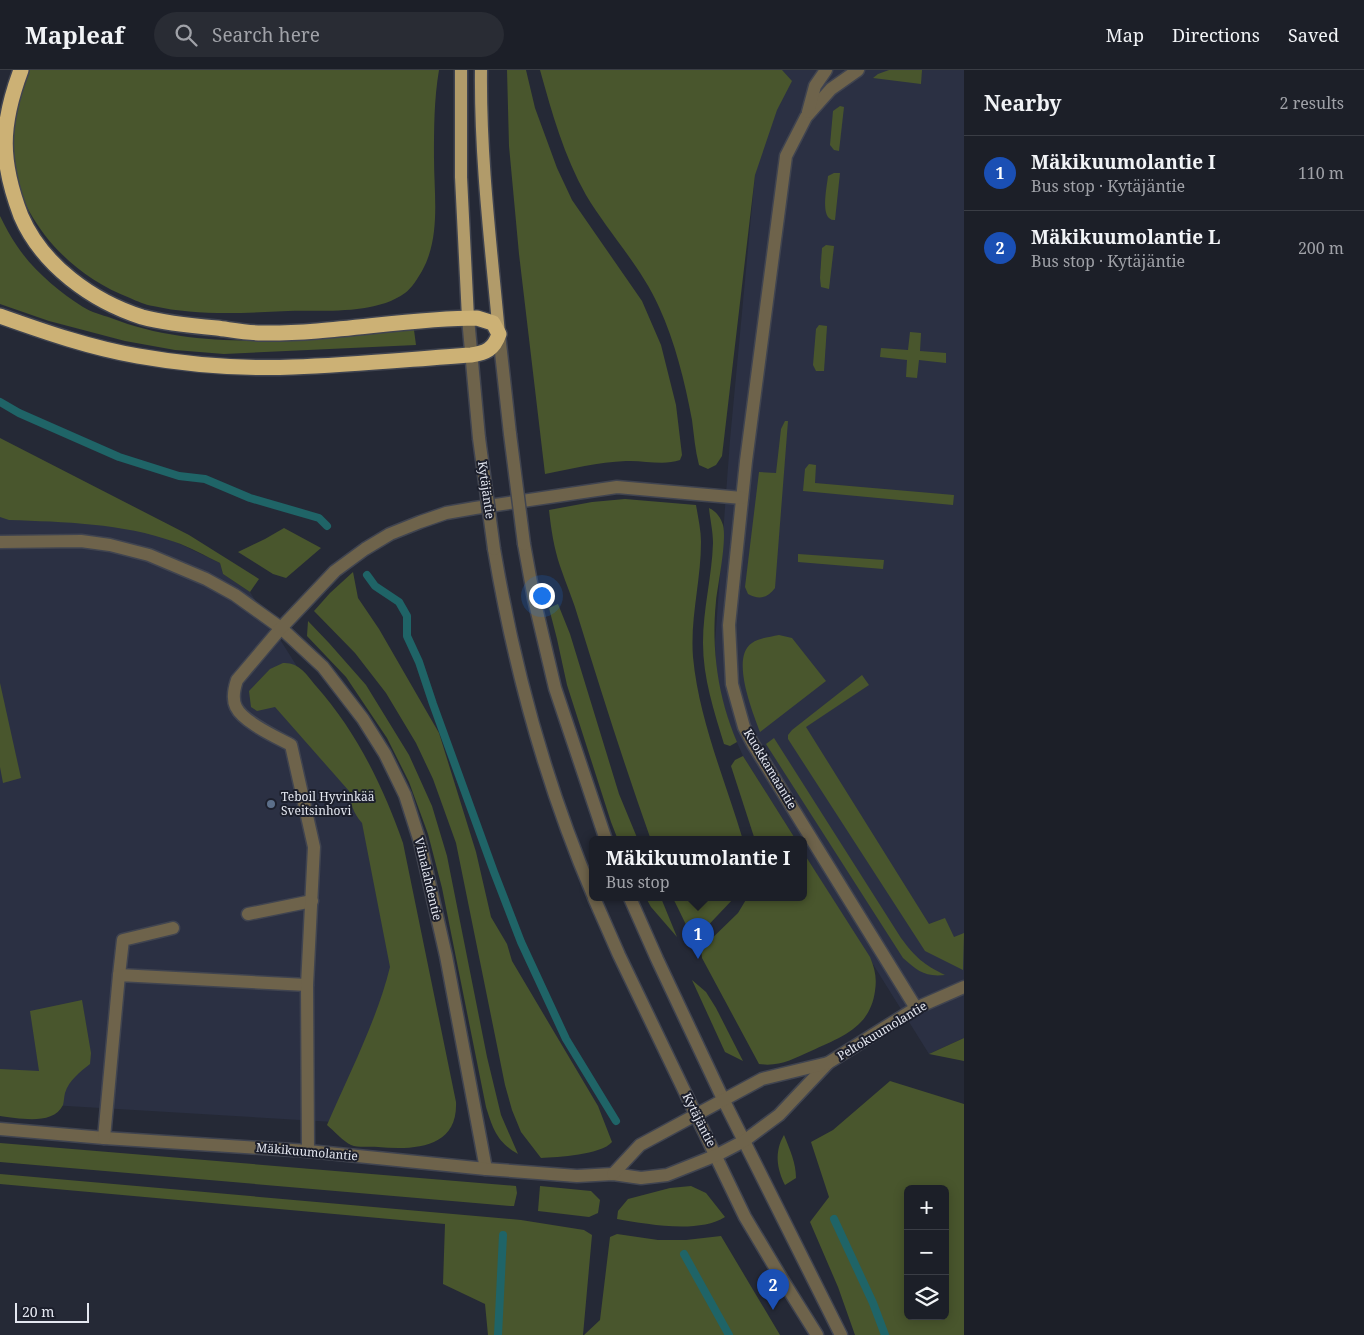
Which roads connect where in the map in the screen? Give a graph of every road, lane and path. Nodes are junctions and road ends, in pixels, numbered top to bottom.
1 (21, 70) edge
2 (462, 70) edge
3 (481, 70) edge
4 (826, 70) edge
5 (858, 70) edge
6 (806, 117) junction
7 (0, 316) edge
8 (468, 318) junction
9 (499, 334) junction
10 (471, 355) junction
11 (742, 498) junction
12 (0, 542) edge
13 (281, 628) junction
14 (605, 836) edge
15 (589, 886) edge
16 (312, 901) junction
17 (596, 901) edge
18 (631, 901) edge
19 (248, 914) dead end
20 (174, 928) dead end
21 (119, 975) junction
22 (307, 985) junction
23 (964, 987) edge
24 (916, 1008) junction
25 (828, 1063) junction
26 (724, 1099) junction
27 (696, 1115) junction
28 (0, 1129) edge
29 (104, 1138) junction
30 (744, 1141) junction
31 (308, 1151) junction
32 (717, 1155) junction
33 (486, 1169) junction
34 (613, 1174) junction
35 (817, 1335) edge
36 (841, 1335) edge

1 - 8 highway
2 - 8 main road, Kytäjäntie
3 - 9 main road
4 - 6 street
5 - 6 street
6 - 11 street, Kuokkamaantie
7 - 10 highway
8 - 9 highway
8 - 10 street, Kytäjäntie
9 - 10 highway
9 - 14 street, bridge
10 - 15 street, Kytäjäntie, bridge
11 - 13 street
11 - 24 street, Kuokkamaantie
12 - 13 street, Viinalahdentie
13 - 16 street
13 - 33 street, Viinalahdentie
16 - 19 street
16 - 22 street
17 - 27 street, Kytäjäntie
18 - 26 street
20 - 21 street
21 - 22 street
21 - 29 street
22 - 31 street
23 - 24 street, Peltokuumolantie
24 - 25 street, Peltokuumolantie
25 - 26 street, Peltokuumolantie
25 - 30 street, Peltokuumolantie
26 - 27 street
26 - 30 street
27 - 32 street, Kytäjäntie
27 - 34 street
28 - 29 street, Mäkikuumolantie
29 - 31 street, Mäkikuumolantie
30 - 32 street, Peltokuumolantie
30 - 36 street
31 - 33 street, Mäkikuumolantie
32 - 34 street, Mäkikuumolantie
32 - 35 street, Kytäjäntie
33 - 34 street, Mäkikuumolantie

